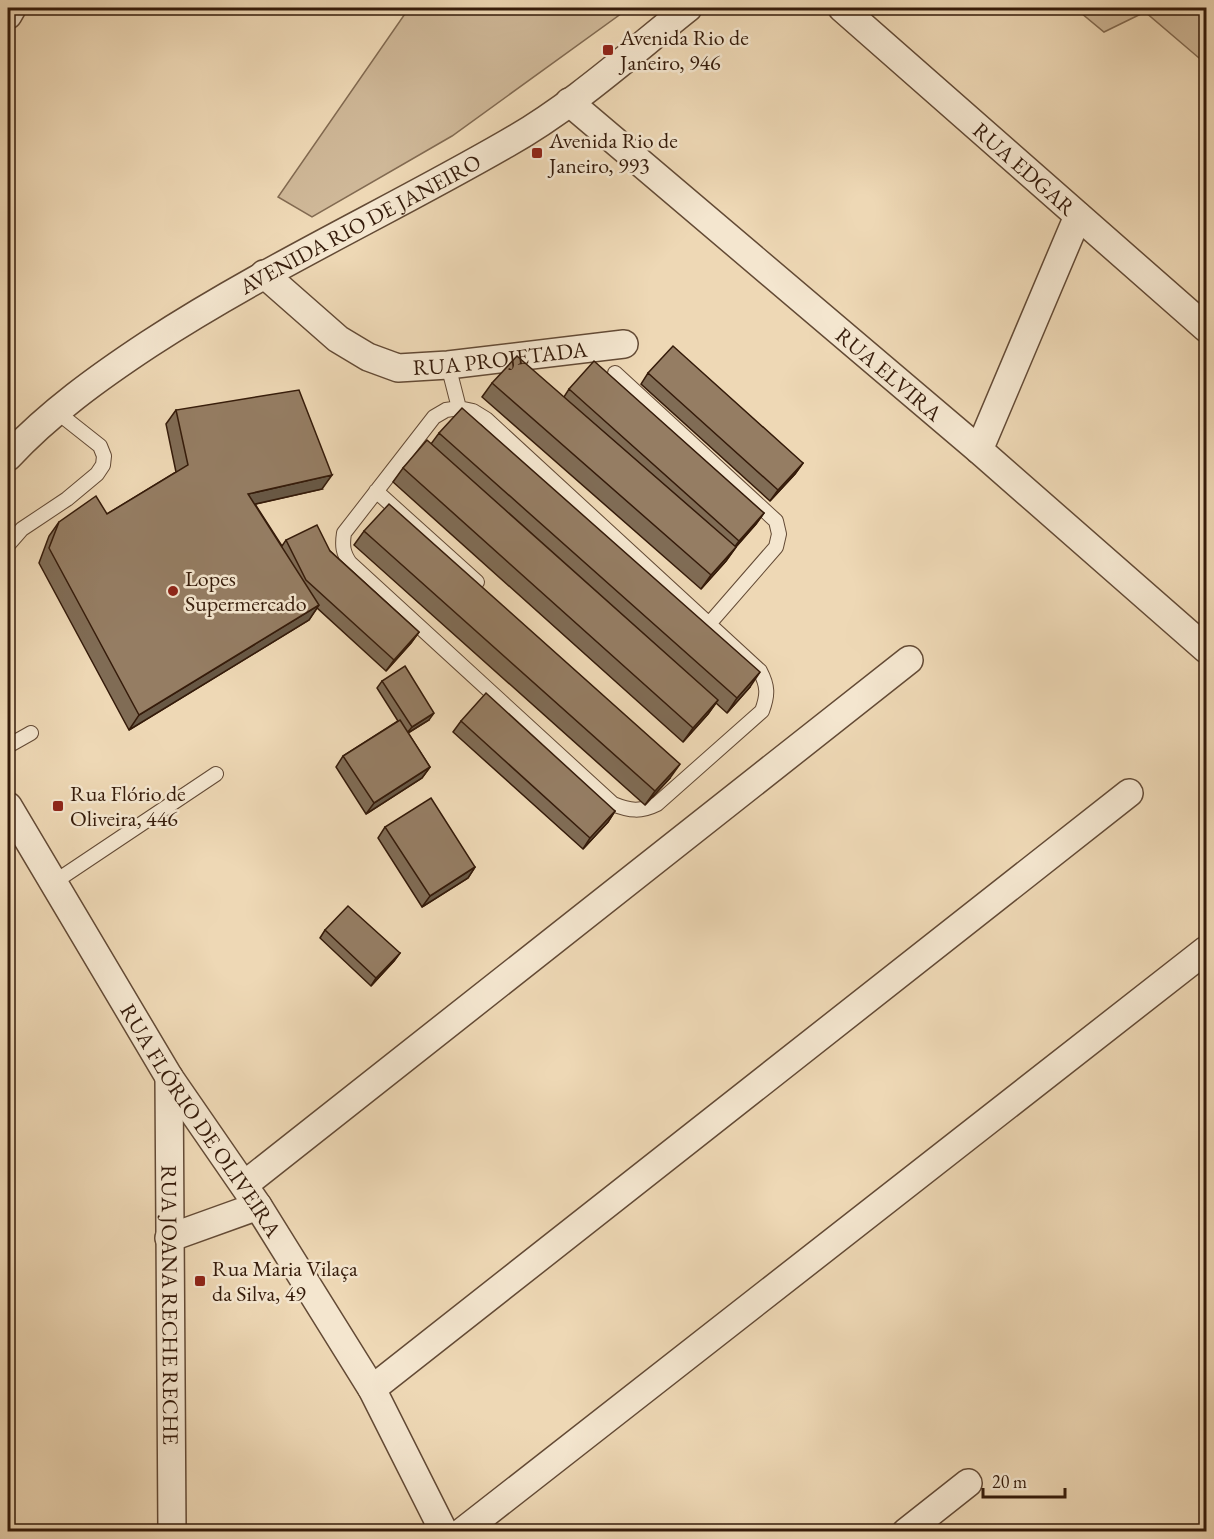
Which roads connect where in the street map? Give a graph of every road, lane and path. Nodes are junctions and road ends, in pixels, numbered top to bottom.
1 (12, 8) edge
2 (688, 8) edge
3 (842, 8) edge
4 (8, 15) edge
5 (569, 102) junction
6 (1078, 216) junction
7 (264, 274) junction
8 (1206, 328) edge
9 (624, 344) dead end
10 (448, 365) junction
11 (615, 373) dead end
12 (459, 408) junction
13 (57, 411) junction
14 (19, 434) edge
15 (979, 450) junction
16 (8, 457) edge
17 (376, 491) junction
18 (8, 545) edge
19 (489, 594) edge
20 (709, 624) junction
21 (1206, 649) edge
22 (909, 660) dead end
23 (31, 733) dead end
24 (8, 746) edge
25 (216, 774) dead end
26 (1129, 793) dead end
27 (8, 808) edge
28 (53, 883) junction
29 (1206, 950) edge
30 (169, 1077) junction
31 (251, 1195) junction
32 (169, 1238) junction
33 (372, 1389) junction
34 (968, 1484) dead end
35 (172, 1532) edge
36 (444, 1532) edge
37 (462, 1532) edge
38 (906, 1532) edge

1 - 4 street
2 - 5 street, AVENIDA RIO DE JANEIRO
3 - 6 street, RUA EDGAR
5 - 7 street, AVENIDA RIO DE JANEIRO
5 - 15 street, RUA ELVIRA
6 - 8 street, RUA EDGAR
6 - 15 street
7 - 10 street, RUA PROJETADA
7 - 13 street, AVENIDA RIO DE JANEIRO
9 - 10 street, RUA PROJETADA
10 - 12 lane
11 - 20 lane
12 - 17 lane
12 - 20 lane
13 - 14 street, AVENIDA RIO DE JANEIRO
13 - 18 lane
14 - 16 street, AVENIDA RIO DE JANEIRO
15 - 21 street, RUA ELVIRA
17 - 19 lane
17 - 20 lane
22 - 31 street
23 - 24 lane
25 - 28 lane
26 - 33 street
27 - 28 street, RUA FLÓRIO DE OLIVEIRA
28 - 30 street, RUA FLÓRIO DE OLIVEIRA
29 - 37 street
30 - 31 street, RUA FLÓRIO DE OLIVEIRA
30 - 32 street, RUA JOANA RECHE RECHE
31 - 32 street
31 - 33 street, RUA FLÓRIO DE OLIVEIRA
32 - 35 street, RUA JOANA RECHE RECHE
33 - 36 street, RUA FLÓRIO DE OLIVEIRA
34 - 38 street

